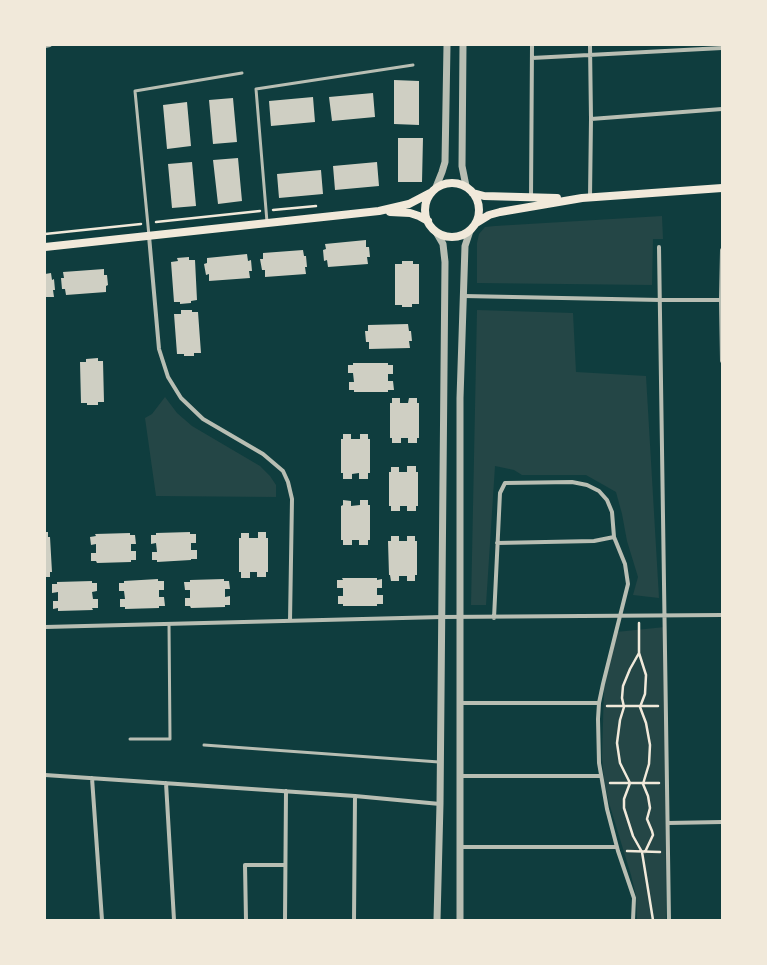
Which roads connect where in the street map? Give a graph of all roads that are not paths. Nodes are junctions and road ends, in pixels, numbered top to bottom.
1 (50, 45) edge
2 (447, 45) edge
3 (463, 45) edge
4 (532, 45) edge
5 (590, 45) edge
6 (45, 46) edge
7 (722, 48) edge
8 (590, 56) junction
9 (532, 58) junction
10 (413, 65) dead end
11 (242, 73) dead end
12 (722, 109) edge
13 (591, 119) junction
14 (466, 186) junction
15 (436, 187) junction
16 (722, 188) edge
17 (473, 192) junction
18 (430, 193) junction
19 (586, 197) junction
20 (531, 198) junction
21 (379, 211) junction
22 (428, 222) junction
23 (267, 223) junction
24 (476, 223) junction
25 (470, 230) junction
26 (436, 232) junction
27 (148, 236) junction
28 (45, 247) edge
29 (659, 247) dead end
30 (722, 250) edge
31 (464, 296) junction
32 (660, 300) junction
33 (721, 300) edge
34 (722, 361) edge
35 (614, 537) junction
36 (497, 543) junction
37 (722, 615) edge
38 (620, 616) junction
39 (665, 616) junction
40 (442, 617) junction
41 (460, 617) junction
42 (494, 618) junction
43 (290, 621) junction
44 (169, 624) junction
45 (45, 627) edge
46 (460, 703) junction
47 (598, 705) junction
48 (130, 739) dead end
49 (204, 745) dead end
50 (441, 762) junction
51 (45, 775) edge
52 (460, 776) junction
53 (602, 776) junction
54 (92, 778) junction
55 (166, 783) junction
56 (286, 791) junction
57 (355, 796) junction
58 (440, 804) junction
59 (722, 822) edge
60 (668, 823) junction
61 (461, 847) junction
62 (618, 849) junction
63 (285, 865) junction
64 (102, 920) edge
65 (174, 920) edge
66 (246, 920) edge
67 (285, 920) edge
68 (354, 920) edge
69 (437, 920) edge
70 (460, 920) edge
71 (633, 920) edge
72 (669, 920) edge

1 - 6 street
2 - 15 street
3 - 14 street
4 - 9 street
5 - 8 street
7 - 8 street
8 - 9 street
8 - 13 street
9 - 20 street
10 - 23 lane
11 - 27 lane
12 - 13 street
13 - 19 street
14 - 15 main road
14 - 17 main road
15 - 18 main road
16 - 19 main road
17 - 20 main road
17 - 24 main road
18 - 21 main road
18 - 22 main road
19 - 20 main road
19 - 24 main road
21 - 22 main road
21 - 23 main road
22 - 26 main road
23 - 27 main road
24 - 25 main road
25 - 26 main road
25 - 31 street
26 - 40 street
27 - 28 main road
27 - 43 street
29 - 32 street
30 - 33 street
31 - 32 street
31 - 41 street
32 - 33 street
32 - 39 street
33 - 34 street
35 - 36 street
35 - 36 street
35 - 38 street
36 - 42 street
37 - 39 street
38 - 39 street
38 - 42 street
38 - 47 street
39 - 60 street
40 - 41 street
40 - 43 street
40 - 50 street
41 - 42 street
41 - 46 street
43 - 44 street
44 - 45 street
44 - 48 lane
46 - 47 street
46 - 52 street
47 - 53 street
49 - 50 lane
50 - 58 street
51 - 54 street
52 - 53 street
52 - 61 street
53 - 62 street
54 - 55 street
54 - 64 street
55 - 56 street
55 - 65 street
56 - 57 street
56 - 63 street
57 - 58 street
57 - 68 street
58 - 69 street
59 - 60 street
60 - 72 street
61 - 62 street
61 - 70 street
62 - 71 street
63 - 66 street
63 - 67 street

